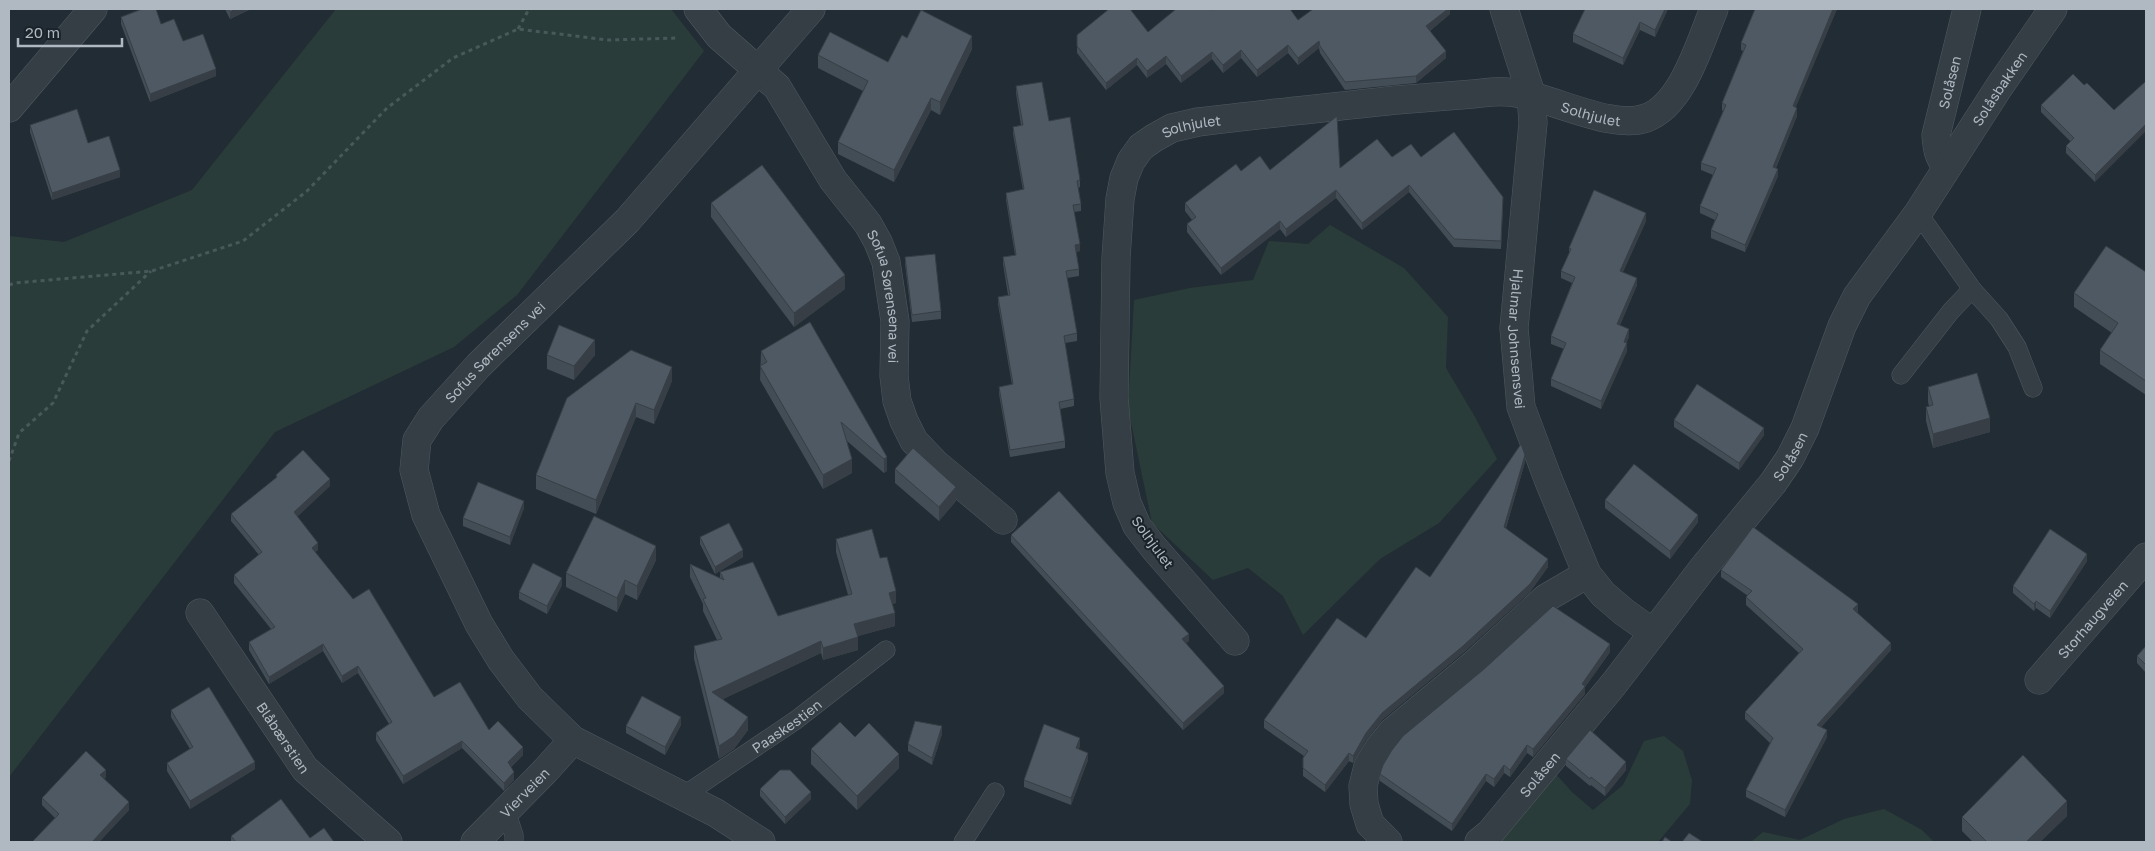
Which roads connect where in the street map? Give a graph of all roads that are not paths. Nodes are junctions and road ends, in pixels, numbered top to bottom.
1 (92, 9) edge
2 (698, 9) edge
3 (810, 9) edge
4 (1504, 9) edge
5 (1714, 9) edge
6 (1967, 9) edge
7 (2053, 9) edge
8 (757, 69) junction
9 (1531, 94) junction
10 (9, 108) edge
11 (1946, 167) junction
12 (1918, 213) junction
13 (1972, 289) junction
14 (1900, 376) dead end
15 (2034, 388) dead end
16 (1003, 520) dead end
17 (2146, 557) edge
18 (1587, 574) junction
19 (200, 613) dead end
20 (1652, 632) junction
21 (1235, 641) dead end
22 (886, 650) dead end
23 (2039, 680) dead end
24 (573, 740) junction
25 (995, 792) dead end
26 (683, 796) junction
27 (506, 811) junction
28 (388, 842) edge
29 (474, 842) edge
30 (514, 842) edge
31 (761, 842) edge
32 (963, 842) edge
33 (1388, 842) edge
34 (1479, 842) edge

1 - 10 street
2 - 8 street, Sofua Sørensena vei
3 - 8 street, Sofus Sørensens vei
4 - 9 street, Hjalmar Johnsensvei
5 - 9 street, Solhjulet
6 - 11 street, Solåsen
7 - 11 street, Solåsbakken
8 - 16 street, Sofua Sørensena vei
8 - 24 street, Sofus Sørensens vei
9 - 18 street, Hjalmar Johnsensvei
9 - 21 street, Solhjulet
11 - 12 street, Solåsen
12 - 13 lane
12 - 20 street, Solåsen
13 - 14 lane
13 - 15 lane
17 - 23 street, Storhaugveien
18 - 20 street, Hjalmar Johnsensvei
18 - 33 street
19 - 28 street, Blåbærstien
20 - 34 street, Solåsen
22 - 26 lane, Paaskestien
24 - 26 street
24 - 27 street, Vierveien
25 - 32 lane
26 - 31 street
27 - 29 street, Vierveien
27 - 30 lane

